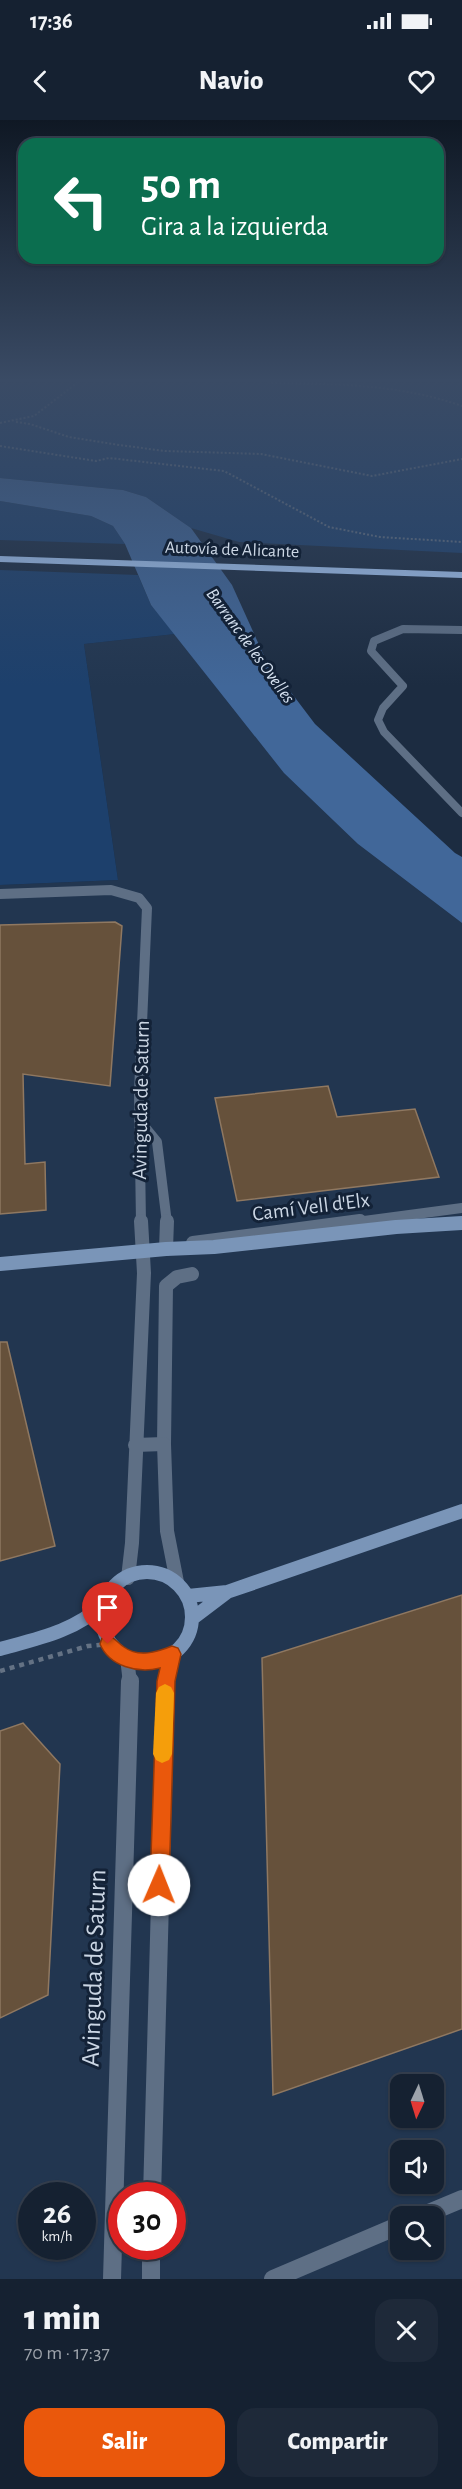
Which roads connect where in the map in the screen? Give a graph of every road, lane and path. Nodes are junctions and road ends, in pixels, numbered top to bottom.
1 (248, 484) edge
2 (462, 542) edge
3 (0, 559) edge
4 (462, 575) edge
5 (462, 630) edge
6 (462, 813) edge
7 (0, 894) edge
8 (139, 1120) junction
9 (462, 1208) edge
10 (462, 1223) edge
11 (166, 1249) junction
12 (143, 1252) junction
13 (0, 1264) edge
14 (192, 1274) dead end
15 (164, 1444) junction
16 (135, 1445) junction
17 (462, 1511) edge
18 (128, 1578) junction
19 (177, 1582) junction
20 (227, 1593) junction
21 (188, 1596) junction
22 (105, 1600) junction
23 (193, 1618) junction
24 (108, 1644) junction
25 (0, 1649) edge
26 (172, 1654) junction
27 (127, 1658) junction
28 (0, 1671) edge
29 (152, 2182) edge
30 (462, 2199) edge
31 (444, 2207) edge
32 (390, 2229) edge
33 (151, 2260) edge
34 (112, 2279) edge
35 (151, 2279) edge
36 (273, 2279) edge

1 - 2 path
3 - 4 highway, Autovía de Alicante
5 - 6 street
7 - 8 street, Avinguda de Saturn
8 - 11 street
8 - 12 street, Avinguda de Saturn
9 - 11 street, Camí Vell d'Elx
10 - 11 main road, Camí Vell d'Elx
11 - 12 main road, Camí Vell d'Elx
12 - 13 main road, Camí Vell d'Elx
12 - 16 street, Avinguda de Saturn
14 - 15 street
15 - 16 street
15 - 19 street
16 - 18 street, Avinguda de Saturn
17 - 20 main road
18 - 19 main road
18 - 22 main road
19 - 21 main road
20 - 21 main road
20 - 23 main road
21 - 23 main road
22 - 24 main road
22 - 25 main road
23 - 26 main road
24 - 27 main road
24 - 28 path
26 - 27 main road
26 - 29 street
27 - 34 street, Avinguda de Saturn
30 - 31 street
32 - 36 street
33 - 35 street

